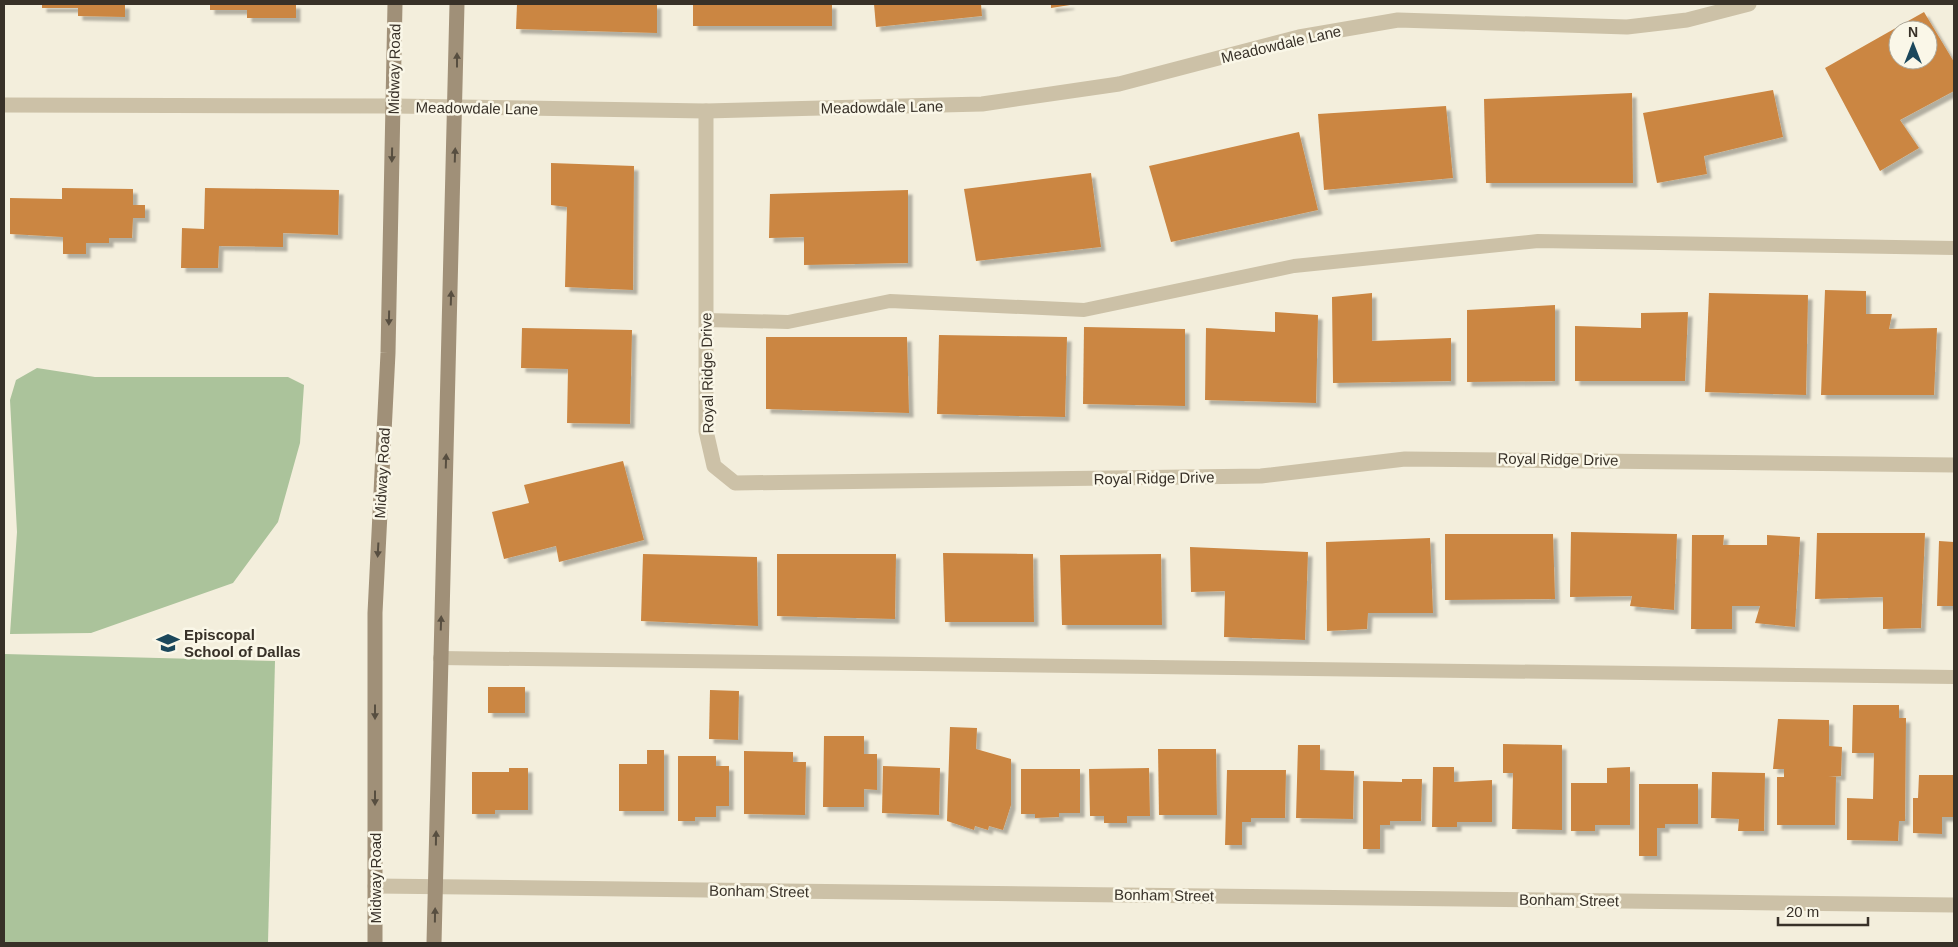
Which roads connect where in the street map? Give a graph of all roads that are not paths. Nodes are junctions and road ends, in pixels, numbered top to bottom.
1 (395, 4) edge
2 (457, 4) edge
3 (1749, 4) edge
4 (4, 105) edge
5 (394, 106) junction
6 (456, 108) junction
7 (706, 112) junction
8 (1954, 248) edge
9 (706, 320) junction
10 (1954, 466) edge
11 (440, 658) junction
12 (1954, 677) edge
13 (374, 886) junction
14 (435, 887) junction
15 (1954, 905) edge
16 (375, 943) edge
17 (434, 943) edge

1 - 5 main road, Midway Road
6 -> 2 main road
3 - 7 street, Meadowdale Lane
4 - 5 street, Meadowdale Lane
5 - 6 street, Meadowdale Lane
5 -> 13 main road, Midway Road
6 - 7 street, Meadowdale Lane
11 -> 6 main road
7 - 9 street, Royal Ridge Drive
8 - 9 lane
9 - 10 street, Royal Ridge Drive
11 - 12 lane
14 -> 11 main road
13 - 14 street, Bonham Street
13 - 16 main road, Midway Road
14 - 15 street, Bonham Street
17 -> 14 main road

